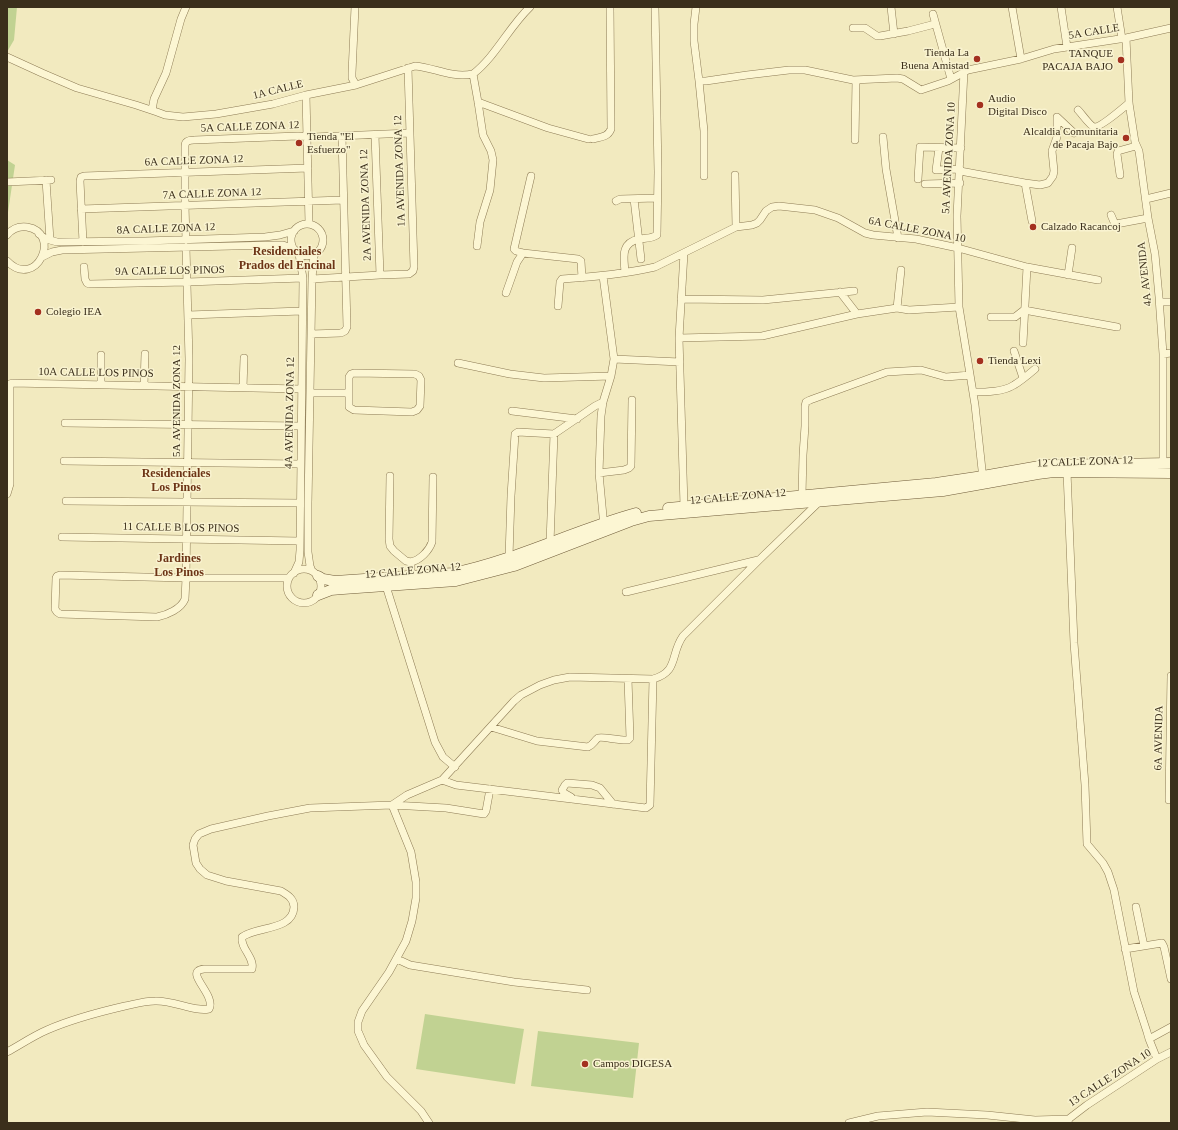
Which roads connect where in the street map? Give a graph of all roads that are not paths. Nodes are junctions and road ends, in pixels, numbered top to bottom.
1 (186, 7) edge
2 (355, 7) edge
3 (530, 7) edge
4 (610, 7) edge
5 (654, 7) edge
6 (696, 7) edge
7 (891, 7) edge
8 (1012, 7) edge
9 (1061, 7) edge
10 (1117, 7) edge
11 (933, 14) dead end
12 (935, 24) junction
13 (853, 28) dead end
14 (1171, 28) edge
15 (894, 34) junction
16 (1124, 38) junction
17 (1067, 47) junction
18 (7, 57) edge
19 (1022, 59) junction
20 (408, 68) junction
21 (964, 71) junction
22 (473, 74) junction
23 (951, 79) junction
24 (856, 80) junction
25 (699, 81) junction
26 (356, 85) junction
27 (306, 95) junction
28 (478, 102) junction
29 (1129, 103) junction
30 (152, 110) junction
31 (1078, 110) dead end
32 (410, 133) junction
33 (1074, 133) dead end
34 (375, 135) junction
35 (307, 136) junction
36 (342, 136) junction
37 (883, 137) dead end
38 (855, 140) dead end
39 (186, 142) joint
40 (1136, 146) junction
41 (939, 148) junction
42 (961, 148) junction
43 (308, 168) junction
44 (960, 170) junction
45 (184, 172) junction
46 (736, 174) dead end
47 (1120, 175) dead end
48 (531, 176) dead end
49 (704, 176) dead end
50 (918, 180) dead end
51 (7, 182) edge
52 (960, 183) junction
53 (1025, 183) junction
54 (925, 184) dead end
55 (1171, 193) edge
56 (657, 198) junction
57 (634, 199) junction
58 (1146, 199) junction
59 (343, 200) junction
60 (616, 200) dead end
61 (308, 201) junction
62 (185, 206) junction
63 (81, 209) junction
64 (1112, 215) dead end
65 (1148, 218) junction
66 (1032, 221) dead end
67 (309, 224) junction
68 (736, 227) junction
69 (294, 231) junction
70 (39, 234) junction
71 (7, 235) edge
72 (898, 238) junction
73 (640, 239) junction
74 (50, 240) junction
75 (83, 242) junction
76 (186, 243) junction
77 (477, 246) dead end
78 (958, 248) junction
79 (1072, 248) dead end
80 (297, 251) junction
81 (523, 253) junction
82 (684, 253) junction
83 (314, 254) junction
84 (42, 257) junction
85 (641, 259) dead end
86 (7, 261) edge
87 (84, 267) dead end
88 (1027, 267) junction
89 (901, 270) dead end
90 (625, 272) junction
91 (380, 275) junction
92 (1068, 275) junction
93 (603, 276) junction
94 (303, 278) junction
95 (345, 278) junction
96 (582, 278) junction
97 (312, 279) junction
98 (1098, 280) dead end
99 (187, 282) junction
100 (854, 291) dead end
101 (840, 292) junction
102 (506, 293) dead end
103 (681, 299) junction
104 (1160, 302) junction
105 (1171, 302) edge
106 (558, 306) dead end
107 (959, 307) junction
108 (897, 308) junction
109 (1024, 310) junction
110 (302, 311) junction
111 (857, 314) junction
112 (188, 315) junction
113 (991, 318) dead end
114 (1117, 328) dead end
115 (311, 334) junction
116 (680, 338) junction
117 (1023, 343) dead end
118 (1014, 351) dead end
119 (1171, 353) edge
120 (145, 354) dead end
121 (1163, 354) junction
122 (101, 355) dead end
123 (244, 358) dead end
124 (614, 359) junction
125 (680, 362) junction
126 (458, 363) dead end
127 (1035, 370) dead end
128 (970, 375) junction
129 (611, 376) junction
130 (1023, 378) junction
131 (101, 384) junction
132 (144, 385) junction
133 (189, 386) junction
134 (243, 388) junction
135 (301, 389) junction
136 (973, 392) junction
137 (310, 393) junction
138 (349, 393) junction
139 (632, 400) dead end
140 (603, 402) junction
141 (512, 411) dead end
142 (577, 419) junction
143 (65, 424) dead end
144 (188, 425) junction
145 (301, 426) junction
146 (554, 434) junction
147 (64, 461) dead end
148 (188, 462) junction
149 (1167, 462) edge
150 (300, 464) junction
151 (1114, 468) junction
152 (1067, 472) junction
153 (1171, 472) edge
154 (598, 473) junction
155 (390, 476) dead end
156 (433, 477) dead end
157 (983, 480) junction
158 (7, 494) edge
159 (802, 495) junction
160 (819, 498) junction
161 (66, 501) dead end
162 (187, 502) junction
163 (300, 503) junction
164 (684, 506) junction
165 (604, 527) junction
166 (62, 537) dead end
167 (187, 539) junction
168 (300, 541) junction
169 (550, 543) junction
170 (510, 557) junction
171 (758, 560) junction
172 (410, 562) junction
173 (315, 574) junction
174 (291, 575) junction
175 (411, 576) junction
176 (186, 578) junction
177 (386, 586) junction
178 (626, 592) dead end
179 (318, 595) junction
180 (1171, 676) edge
181 (628, 678) junction
182 (653, 679) junction
183 (491, 727) junction
184 (455, 767) junction
185 (442, 780) junction
186 (490, 789) junction
187 (576, 799) junction
188 (1169, 800) dead end
189 (613, 804) junction
190 (392, 805) junction
191 (1136, 907) dead end
192 (1144, 946) junction
193 (1125, 949) junction
194 (397, 959) junction
195 (1171, 979) edge
196 (587, 990) dead end
197 (1171, 1027) edge
198 (1148, 1039) junction
199 (7, 1052) edge
200 (1171, 1052) edge
201 (1157, 1060) junction
202 (1066, 1121) edge
203 (429, 1123) edge
204 (849, 1123) edge

1 - 30 street
2 - 26 street
3 - 22 street
4 - 28 street
5 - 56 street
6 - 25 street
7 - 15 street
8 - 19 street
9 - 17 street
10 - 16 street, 4A AVENIDA
11 - 12 street
12 - 15 street
12 - 23 street
13 - 15 street
14 - 16 street, 5A CALLE
16 - 17 street, 5A CALLE
16 - 29 street, 4A AVENIDA
17 - 19 street, 5A CALLE
18 - 30 street, 1A CALLE
19 - 21 street, 5A CALLE
20 - 22 street, 1A CALLE
20 - 26 street, 1A CALLE
20 - 32 street, 1A AVENIDA ZONA 12
21 - 23 street, 5A CALLE
21 - 42 street, 5A AVENIDA ZONA 10
22 - 28 street
23 - 24 street, 5A CALLE
24 - 25 street, 5A CALLE
24 - 38 street
25 - 49 street
26 - 27 street, 1A CALLE
27 - 30 street, 1A CALLE
27 - 35 street
28 - 77 street
29 - 31 street
29 - 40 street, 4A AVENIDA
32 - 34 street, 5A CALLE ZONA 12
32 - 91 street, 1A AVENIDA ZONA 12
33 - 53 street
34 - 36 street, 5A CALLE ZONA 12
34 - 91 street, 2A AVENIDA ZONA 12
35 - 36 street, 5A CALLE ZONA 12
35 - 39 street, 5A CALLE ZONA 12
35 - 43 street
36 - 59 street
37 - 72 street
39 - 45 street, 5A AVENIDA ZONA 12
40 - 47 street
40 - 58 street, 4A AVENIDA
41 - 42 street
41 - 44 street
41 - 50 street
42 - 44 street, 5A AVENIDA ZONA 10
43 - 45 street, 6A CALLE ZONA 12
43 - 61 street
44 - 52 street, 5A AVENIDA ZONA 10
44 - 53 street
45 - 62 street, 5A AVENIDA ZONA 12
45 - 63 street, 6A CALLE ZONA 12
46 - 68 street
48 - 81 street
51 - 74 street
52 - 54 street
52 - 78 street, 5A AVENIDA ZONA 10
53 - 66 street
55 - 58 street
56 - 57 street
56 - 73 street
57 - 60 street
57 - 73 street
58 - 65 street, 4A AVENIDA
59 - 61 street, 7A CALLE ZONA 12
59 - 95 street
61 - 62 street, 7A CALLE ZONA 12
61 - 67 street
62 - 63 street, 7A CALLE ZONA 12
62 - 76 street, 5A AVENIDA ZONA 12
63 - 75 street
64 - 65 street
65 - 104 street, 4A AVENIDA
67 - 69 street
67 - 83 street
68 - 72 street, 6A CALLE ZONA 10
68 - 82 street, 6A CALLE ZONA 10
69 - 76 street, 8A CALLE ZONA 12
69 - 80 street
70 - 71 street, 8A CALLE ZONA 12
70 - 74 street, 8A CALLE ZONA 12
70 - 84 street
72 - 78 street, 6A CALLE ZONA 10
73 - 85 street
73 - 90 street
74 - 75 street, 8A CALLE ZONA 12
75 - 76 street, 8A CALLE ZONA 12
76 - 80 street, 8A CALLE ZONA 12
76 - 84 street, 8A CALLE ZONA 12
76 - 99 street, 5A AVENIDA ZONA 12
78 - 88 street, 6A CALLE ZONA 10
78 - 107 street, 5A AVENIDA ZONA 10
79 - 92 street
80 - 83 street
80 - 94 street, 4A AVENIDA ZONA 12
81 - 96 street
81 - 102 street
82 - 90 street, 6A CALLE ZONA 10
82 - 103 street
83 - 97 street, 4A AVENIDA ZONA 12
84 - 86 street, 8A CALLE ZONA 12
87 - 99 street, 9A CALLE LOS PINOS
88 - 92 street, 6A CALLE ZONA 10
88 - 109 street
89 - 108 street
90 - 93 street, 6A CALLE ZONA 10
91 - 95 street
92 - 98 street, 6A CALLE ZONA 10
93 - 96 street, 6A CALLE ZONA 10
93 - 124 street
94 - 99 street, 9A CALLE LOS PINOS
94 - 110 street, 4A AVENIDA ZONA 12
95 - 97 street
95 - 115 street
96 - 106 street, 6A CALLE ZONA 10
97 - 115 street, 4A AVENIDA ZONA 12
99 - 112 street, 5A AVENIDA ZONA 12
100 - 101 street
101 - 103 street
101 - 111 street
103 - 116 street
104 - 105 street
104 - 121 street, 4A AVENIDA
107 - 108 street
107 - 128 street, 5A AVENIDA ZONA 10
108 - 111 street
109 - 113 street
109 - 114 street
109 - 117 street
110 - 112 street
110 - 135 street, 4A AVENIDA ZONA 12
111 - 116 street
112 - 133 street, 5A AVENIDA ZONA 12
115 - 137 street, 4A AVENIDA ZONA 12
116 - 125 street
118 - 130 street
119 - 121 street
120 - 132 street
121 - 149 street, 4A AVENIDA
122 - 131 street
123 - 134 street
124 - 125 street
124 - 129 street
125 - 164 street
126 - 129 street
127 - 130 street
128 - 136 street, 5A AVENIDA ZONA 10
128 - 159 street
129 - 140 street
130 - 136 street
131 - 132 street, 10A CALLE LOS PINOS
131 - 158 street, 10A CALLE LOS PINOS
132 - 133 street, 10A CALLE LOS PINOS
133 - 134 street, 10A CALLE LOS PINOS
133 - 144 street, 5A AVENIDA ZONA 12
134 - 135 street, 10A CALLE LOS PINOS
135 - 145 street, 4A AVENIDA ZONA 12
136 - 157 street, 5A AVENIDA ZONA 10
137 - 138 street
137 - 173 street, 4A AVENIDA ZONA 12
138 - 138 street
139 - 154 street
140 - 142 street
140 - 154 street
141 - 142 street
142 - 146 street
143 - 144 street
144 - 145 street
144 - 148 street, 5A AVENIDA ZONA 12
145 - 150 street, 4A AVENIDA ZONA 12
146 - 169 street
146 - 170 street
147 - 148 street
148 - 150 street
148 - 162 street, 5A AVENIDA ZONA 12
149 - 151 street, 12 CALLE ZONA 12
150 - 163 street, 4A AVENIDA ZONA 12
151 - 152 street, 12 CALLE ZONA 12
151 - 153 street, 12 CALLE ZONA 12
151 - 157 street, 12 CALLE ZONA 12
152 - 157 street, 12 CALLE ZONA 12
152 - 193 street
154 - 165 street
155 - 172 street
156 - 172 street
157 - 160 street, 12 CALLE ZONA 12
159 - 160 street, 12 CALLE ZONA 12
159 - 164 street, 12 CALLE ZONA 12
160 - 165 street, 12 CALLE ZONA 12
160 - 171 street
161 - 162 street
162 - 163 street
162 - 167 street, 5A AVENIDA ZONA 12
163 - 168 street, 4A AVENIDA ZONA 12
164 - 165 street, 12 CALLE ZONA 12
165 - 169 street, 12 CALLE ZONA 12
165 - 177 street, 12 CALLE ZONA 12
166 - 167 street, 11 CALLE B LOS PINOS
167 - 168 street, 11 CALLE B LOS PINOS
167 - 176 street, 5A AVENIDA ZONA 12
168 - 174 street, 4A AVENIDA ZONA 12
169 - 170 street, 12 CALLE ZONA 12
170 - 175 street, 12 CALLE ZONA 12
171 - 178 street
171 - 182 street
172 - 175 street
173 - 174 street
173 - 175 street, 12 CALLE ZONA 12
173 - 179 street
174 - 176 street
174 - 179 street
176 - 176 street, 5A AVENIDA ZONA 12
177 - 179 street, 12 CALLE ZONA 12
177 - 184 street
180 - 188 street, 6A AVENIDA
181 - 182 street
181 - 183 street
181 - 183 street
182 - 189 street
183 - 184 street
184 - 185 street
185 - 186 street
185 - 190 street
186 - 187 street
186 - 190 street
187 - 189 street
187 - 189 street
190 - 194 street
190 - 199 street
191 - 192 street
192 - 193 street
192 - 195 street
193 - 198 street
194 - 196 street
194 - 203 street
197 - 198 street
198 - 201 street
200 - 201 street, 13 CALLE ZONA 10
201 - 202 street, 13 CALLE ZONA 10
202 - 204 street

